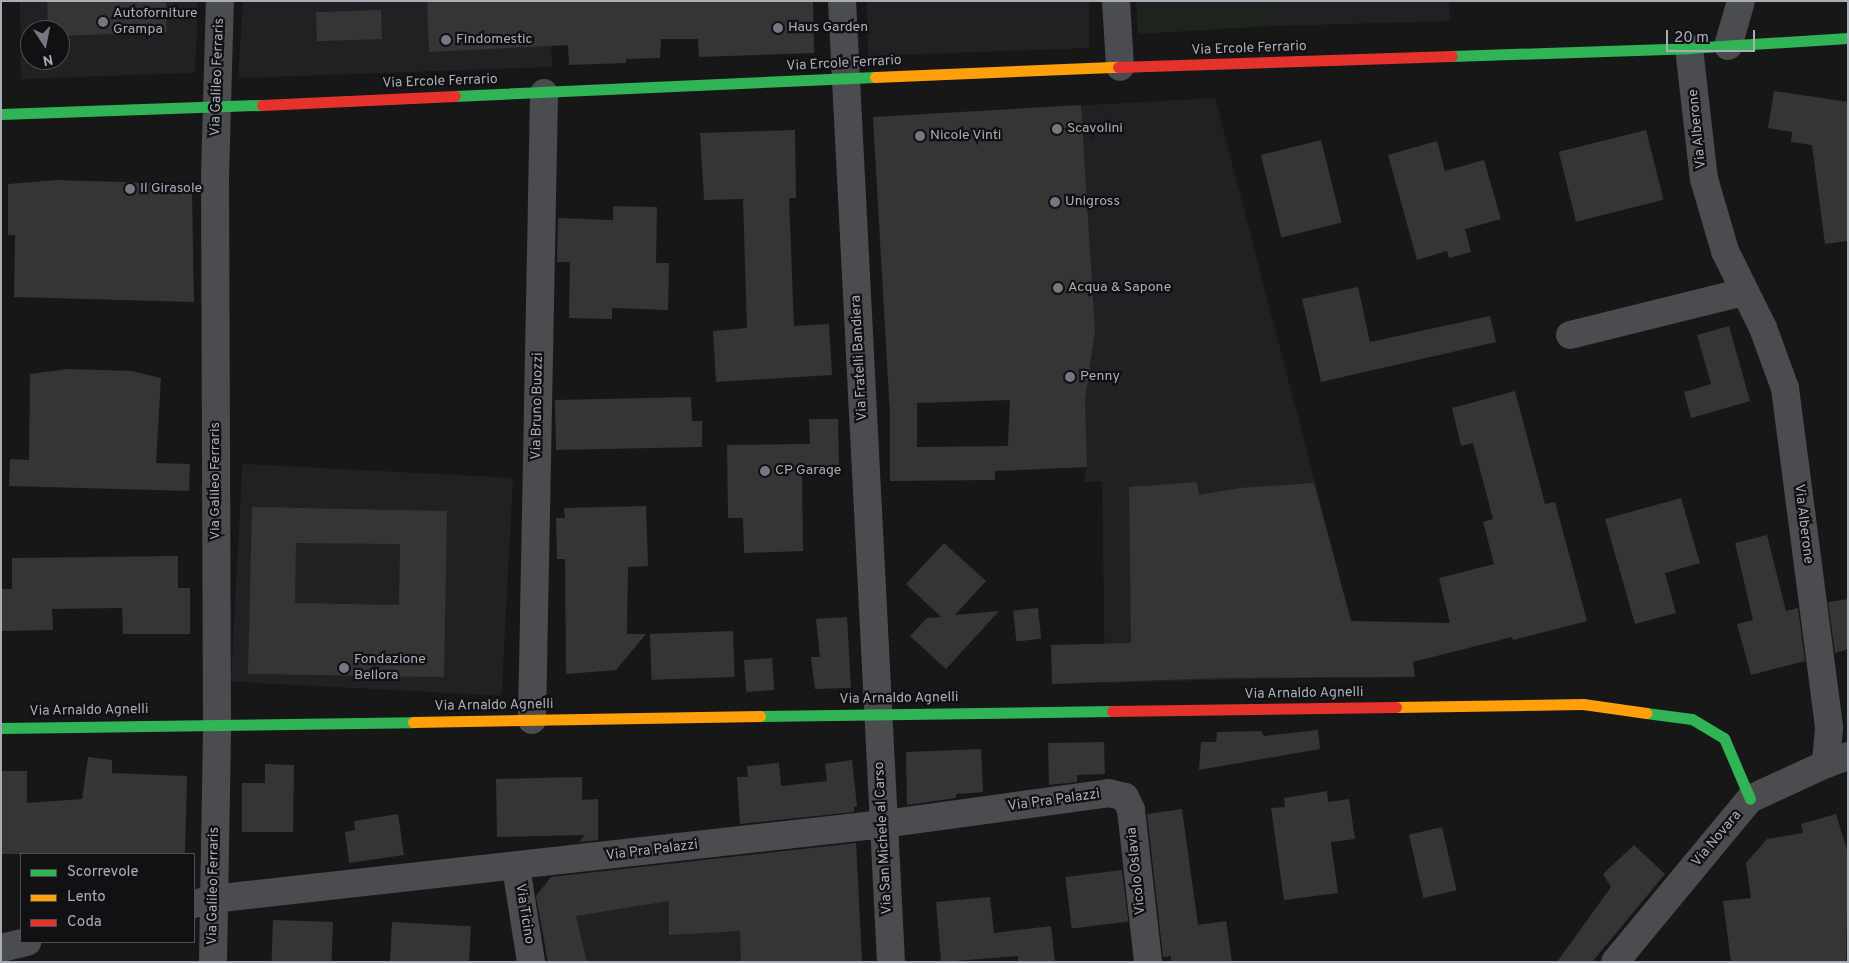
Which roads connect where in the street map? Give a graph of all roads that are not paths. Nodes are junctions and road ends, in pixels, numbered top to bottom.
1 (220, 1) edge
2 (842, 1) edge
3 (1116, 1) edge
4 (1741, 1) edge
5 (1848, 38) edge
6 (1829, 41) junction
7 (1728, 46) junction
8 (1848, 46) edge
9 (1689, 48) junction
10 (1120, 67) junction
11 (845, 80) junction
12 (544, 93) junction
13 (218, 107) junction
14 (1, 114) edge
15 (1744, 292) junction
16 (1570, 335) dead end
17 (878, 715) junction
18 (532, 720) junction
19 (217, 724) junction
20 (1, 728) edge
21 (1837, 760) edge
22 (1109, 793) joint
23 (1750, 799) junction
24 (884, 824) junction
25 (516, 867) junction
26 (203, 901) edge
27 (23, 943) edge
28 (1, 948) edge
29 (213, 962) edge
30 (531, 962) edge
31 (891, 962) edge
32 (1148, 962) edge
33 (1615, 962) edge

1 - 13 street, Via Galileo Ferraris
2 - 11 street, Via Fratelli Bandiera
3 - 10 street
4 - 7 street
5 - 6 main road
6 - 7 main road, Via Ercole Ferrario
6 - 8 main road
7 - 9 main road, Via Ercole Ferrario
9 - 10 main road, Via Ercole Ferrario
9 - 15 street, Via Alberone
10 - 11 main road, Via Ercole Ferrario
11 - 12 main road, Via Ercole Ferrario
11 - 17 street, Via Fratelli Bandiera
12 - 13 main road, Via Ercole Ferrario
12 - 18 street, Via Bruno Buozzi
13 - 14 main road, Via Ercole Ferrario
13 - 19 street, Via Galileo Ferraris
15 - 16 street
15 - 21 street, Via Alberone
17 - 18 main road, Via Arnaldo Agnelli
17 - 23 main road, Via Arnaldo Agnelli
17 - 24 street, Via San Michele al Carso
18 - 19 main road, Via Arnaldo Agnelli
19 - 20 main road, Via Arnaldo Agnelli
19 - 26 street, Via Galileo Ferraris
21 - 23 street, Via Novara
22 - 24 street, Via Pra Palazzi
22 - 32 street, Vicolo Oslavia
23 - 33 street, Via Novara
24 - 25 street, Via Pra Palazzi
24 - 31 street, Via San Michele al Carso
25 - 26 street, Via Pra Palazzi
25 - 30 street, Via Ticino
26 - 29 street, Via Galileo Ferraris
27 - 28 street

